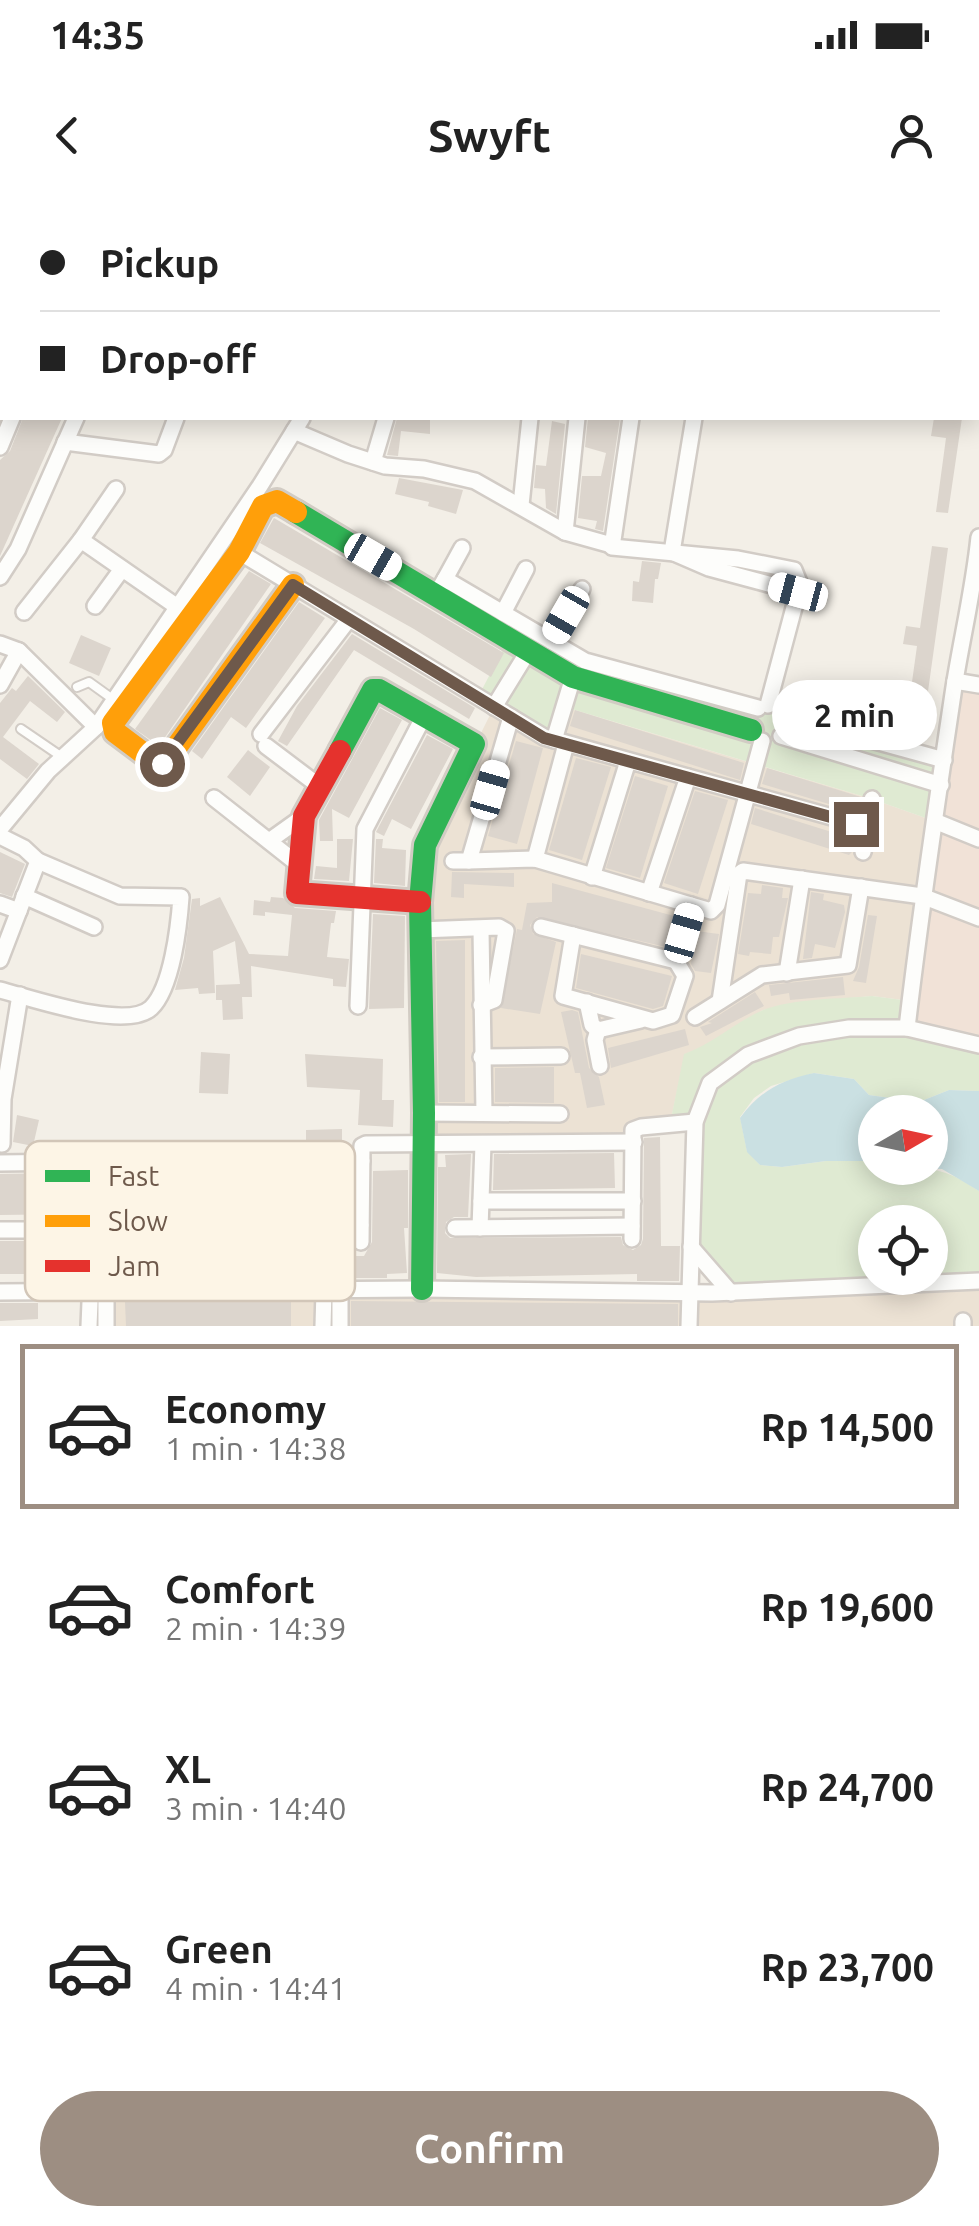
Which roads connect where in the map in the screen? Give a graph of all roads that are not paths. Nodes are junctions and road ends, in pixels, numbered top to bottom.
1 (11, 420) edge
2 (75, 420) edge
3 (175, 420) edge
4 (385, 420) edge
5 (530, 420) edge
6 (577, 420) edge
7 (631, 420) edge
8 (694, 420) edge
9 (298, 424) edge
10 (66, 442) junction
11 (0, 446) edge
12 (373, 462) junction
13 (116, 489) dead end
14 (521, 506) junction
15 (565, 532) junction
16 (979, 537) edge
17 (81, 540) junction
18 (608, 544) dead end
19 (462, 548) dead end
20 (239, 552) junction
21 (672, 552) junction
22 (122, 569) junction
23 (526, 569) dead end
24 (0, 577) edge
25 (293, 585) junction
26 (440, 587) junction
27 (582, 589) dead end
28 (95, 606) dead end
29 (176, 606) junction
30 (24, 612) dead end
31 (503, 613) junction
32 (349, 619) junction
33 (551, 642) junction
34 (0, 644) edge
35 (529, 650) junction
36 (19, 651) junction
37 (979, 675) edge
38 (956, 676) junction
39 (573, 677) junction
40 (0, 685) edge
41 (979, 685) edge
42 (77, 687) dead end
43 (114, 700) junction
44 (494, 707) junction
45 (426, 714) junction
46 (784, 716) junction
47 (511, 718) junction
48 (760, 721) junction
49 (96, 728) junction
50 (21, 729) dead end
51 (781, 736) junction
52 (560, 742) junction
53 (62, 757) junction
54 (944, 760) junction
55 (628, 761) junction
56 (688, 777) junction
57 (941, 785) junction
58 (319, 786) junction
59 (747, 794) junction
60 (214, 798) dead end
61 (872, 799) dead end
62 (304, 816) junction
63 (936, 822) junction
64 (868, 827) junction
65 (0, 833) edge
66 (979, 839) edge
67 (269, 841) junction
68 (864, 852) dead end
69 (535, 859) junction
70 (38, 861) junction
71 (299, 865) junction
72 (592, 877) junction
73 (802, 879) junction
74 (860, 888) junction
75 (649, 893) junction
76 (922, 896) junction
77 (362, 898) junction
78 (420, 902) junction
79 (0, 904) edge
80 (21, 904) junction
81 (691, 905) junction
82 (979, 918) edge
83 (94, 927) dead end
84 (541, 927) dead end
85 (420, 930) junction
86 (481, 930) junction
87 (573, 935) junction
88 (0, 960) edge
89 (676, 961) junction
90 (787, 973) junction
91 (0, 990) edge
92 (20, 995) junction
93 (720, 1001) junction
94 (587, 1002) junction
95 (481, 1005) junction
96 (358, 1006) dead end
97 (695, 1018) dead end
98 (645, 1019) junction
99 (907, 1028) junction
100 (598, 1030) junction
101 (979, 1045) edge
102 (561, 1056) dead end
103 (481, 1057) junction
104 (600, 1066) dead end
105 (424, 1113) junction
106 (484, 1113) junction
107 (560, 1114) dead end
108 (694, 1122) junction
109 (634, 1142) junction
110 (2, 1144) edge
111 (482, 1144) junction
112 (424, 1145) junction
113 (355, 1160) edge
114 (362, 1160) junction
115 (0, 1163) edge
116 (25, 1163) edge
117 (481, 1201) junction
118 (633, 1201) junction
119 (355, 1225) edge
120 (361, 1225) junction
121 (456, 1228) dead end
122 (480, 1228) junction
123 (361, 1242) dead end
124 (691, 1247) junction
125 (979, 1282) edge
126 (355, 1290) edge
127 (422, 1290) junction
128 (731, 1292) junction
129 (692, 1294) junction
130 (102, 1301) edge
131 (330, 1301) edge
132 (334, 1301) edge
133 (89, 1326) edge
134 (324, 1326) edge
135 (340, 1326) edge
136 (692, 1326) edge

1 - 11 street
2 - 10 street
3 - 10 street
4 - 12 street
5 - 14 street
6 - 15 street
7 - 21 street
8 - 21 street
9 - 12 street
9 - 29 street
10 - 24 street
12 - 14 street
13 - 17 street
14 - 15 street
15 - 18 street
16 - 38 street
17 - 22 street
17 - 30 street
19 - 26 street
20 - 25 street
20 - 25 street
20 - 26 street
21 - 48 street
22 - 28 street
22 - 29 street
23 - 31 street
25 - 32 street
26 - 31 street
26 - 35 street
27 - 33 street
29 - 43 street
31 - 33 street
32 - 44 street
32 - 58 street
33 - 48 street
34 - 36 street
35 - 39 street
35 - 44 street
36 - 40 street
36 - 49 street
37 - 38 street
38 - 41 street
38 - 54 street
39 - 48 street
39 - 52 street
42 - 43 lane
43 - 49 street
44 - 47 street
45 - 58 street
45 - 77 street
45 - 78 street
46 - 48 street
46 - 51 street
46 - 54 street
47 - 52 street
47 - 69 street
48 - 51 street
48 - 59 street
49 - 53 street
50 - 53 lane
51 - 57 street
52 - 55 street
52 - 69 street
53 - 65 street
54 - 57 street
55 - 56 street
55 - 72 street
56 - 59 street
56 - 75 street
57 - 63 street
58 - 62 street
59 - 64 street
59 - 81 street
60 - 67 street
61 - 64 street
62 - 67 street
62 - 71 street
63 - 66 street
63 - 76 street
64 - 68 street
65 - 70 street
67 - 71 street
69 - 72 street
70 - 80 street
70 - 92 street
71 - 77 street
72 - 75 street
73 - 74 street
73 - 90 street
73 - 93 street
74 - 76 street
74 - 90 street
75 - 81 street
76 - 82 street
76 - 99 street
77 - 78 street
77 - 96 street
78 - 85 street
79 - 80 street
80 - 83 street
80 - 88 street
81 - 89 street
84 - 87 street
85 - 86 street
85 - 105 street
86 - 95 street
86 - 95 street
87 - 89 street
87 - 94 street
89 - 98 street
90 - 93 street
91 - 92 street
92 - 110 street
93 - 97 street
94 - 98 street
94 - 100 street
95 - 103 street
98 - 100 street
99 - 101 street
99 - 108 street
100 - 104 street
102 - 103 street
103 - 106 street
105 - 106 street
105 - 112 street
106 - 107 street
108 - 109 street
108 - 124 street
109 - 111 street
109 - 118 street
111 - 112 street
111 - 117 street
112 - 114 street
112 - 127 street
113 - 114 street
114 - 120 street
115 - 116 street
117 - 118 street
117 - 122 street
118 - 122 street
119 - 120 street
120 - 123 street
121 - 122 street
124 - 128 street
124 - 129 street
125 - 128 street
126 - 127 street
127 - 129 street
128 - 129 street
129 - 136 street
130 - 133 street
131 - 134 street
132 - 135 street

